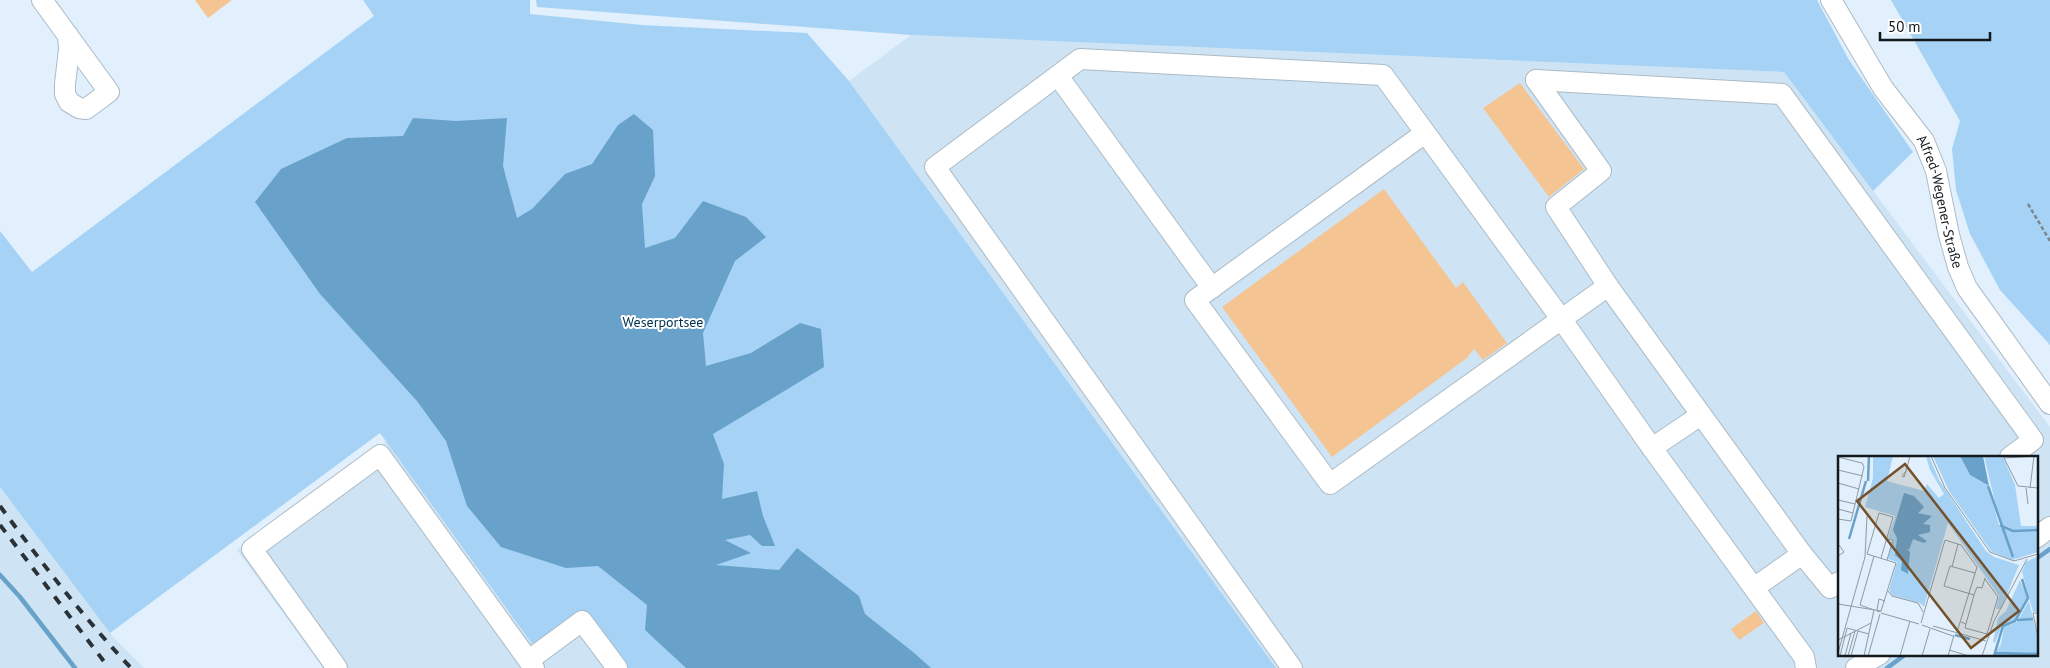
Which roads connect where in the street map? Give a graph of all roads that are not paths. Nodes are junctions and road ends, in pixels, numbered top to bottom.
1 (42, 0) edge
2 (1831, 0) edge
3 (68, 34) dead end
4 (1058, 76) junction
5 (1425, 133) junction
6 (1608, 286) junction
7 (1212, 288) junction
8 (1562, 320) junction
9 (2050, 404) edge
10 (1701, 415) junction
11 (1652, 448) junction
12 (2011, 456) edge
13 (2050, 527) edge
14 (2038, 536) edge
15 (1802, 554) junction
16 (1838, 583) edge
17 (1754, 588) junction
18 (1877, 656) edge
19 (532, 664) edge
20 (337, 668) edge
21 (617, 668) edge
22 (1292, 668) edge
23 (1806, 668) edge
24 (1856, 668) edge

1 - 3 street
2 - 9 street, Alfred-Wegener-Straße
4 - 5 street
4 - 7 street
4 - 22 street
5 - 7 street
5 - 8 street
6 - 8 street
6 - 10 street
6 - 12 street
7 - 8 street
8 - 11 street
10 - 11 street
10 - 15 street
11 - 17 street
13 - 14 street
15 - 16 street
15 - 17 street
17 - 23 street
18 - 24 street
19 - 20 street
19 - 21 street

